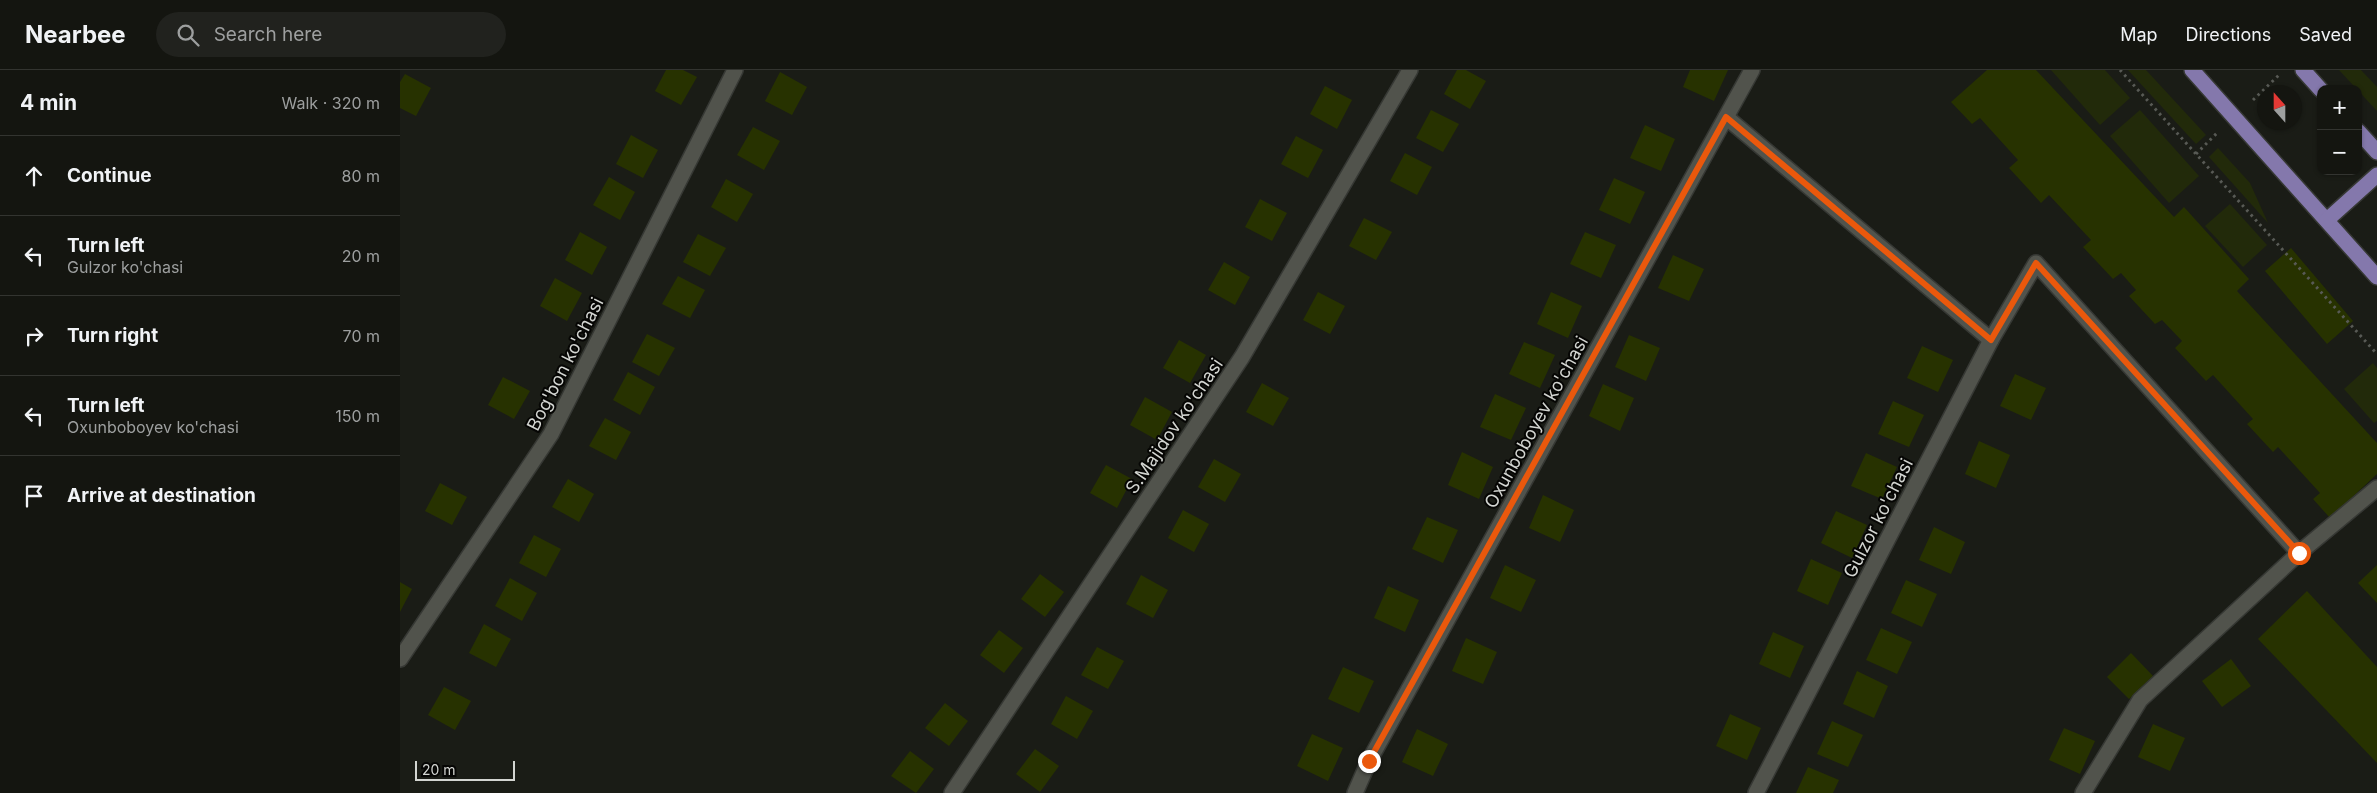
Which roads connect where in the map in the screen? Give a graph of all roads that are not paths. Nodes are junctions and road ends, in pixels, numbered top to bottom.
1 (735, 70) edge
2 (1410, 70) edge
3 (1752, 70) edge
4 (2192, 70) edge
5 (2302, 70) edge
6 (2317, 86) edge
7 (1726, 117) junction
8 (2362, 135) edge
9 (2377, 152) edge
10 (2377, 175) edge
11 (2326, 220) junction
12 (2377, 277) edge
13 (1991, 340) junction
14 (2377, 488) edge
15 (2299, 553) junction
16 (400, 659) edge
17 (952, 793) edge
18 (1355, 793) edge
19 (1756, 793) edge
20 (2083, 793) edge

1 - 16 street, Bog'bon ko'chasi
2 - 17 street, S.Majidov ko'chasi
3 - 7 street, Oxunboboyev ko'chasi
4 - 11 main road
5 - 6 main road
7 - 13 street
7 - 18 street, Oxunboboyev ko'chasi
8 - 9 main road
10 - 11 main road
11 - 12 main road
13 - 15 street, Gulzor ko'chasi
13 - 19 street, Gulzor ko'chasi
14 - 15 street
15 - 20 street

